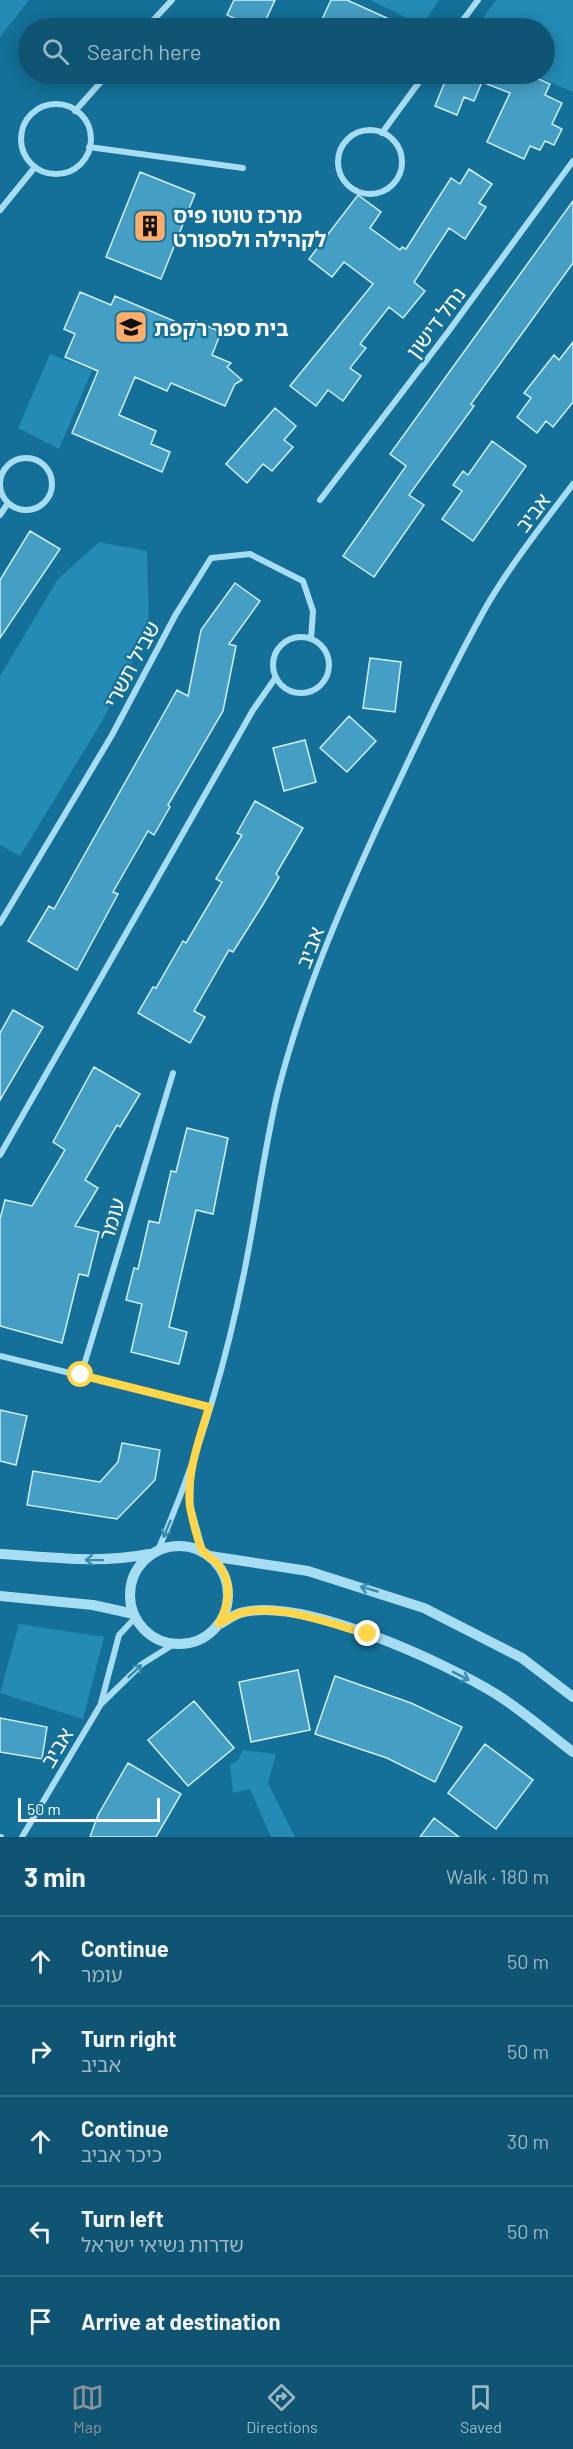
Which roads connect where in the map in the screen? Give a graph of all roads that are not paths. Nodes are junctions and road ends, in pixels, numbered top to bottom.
1 (172, 0) edge
2 (478, 0) edge
3 (155, 18) edge
4 (464, 18) edge
5 (99, 84) edge
6 (418, 84) edge
7 (75, 111) junction
8 (382, 133) junction
9 (89, 147) junction
10 (573, 161) edge
11 (35, 167) junction
12 (243, 168) dead end
13 (0, 210) edge
14 (573, 484) edge
15 (320, 500) dead end
16 (8, 503) junction
17 (0, 515) edge
18 (311, 639) junction
19 (276, 677) junction
20 (0, 923) edge
21 (173, 1073) dead end
22 (0, 1155) edge
23 (0, 1356) edge
24 (81, 1375) junction
25 (209, 1407) junction
26 (192, 1468) junction
27 (155, 1552) junction
28 (0, 1554) edge
29 (206, 1554) junction
30 (0, 1596) edge
31 (134, 1616) junction
32 (219, 1624) junction
33 (174, 1644) junction
34 (573, 1697) edge
35 (101, 1704) junction
36 (573, 1752) edge
37 (22, 1837) edge

1 - 3 street
2 - 4 street
5 - 7 street
6 - 8 street
7 - 9 street
7 - 11 street
8 - 8 street
9 - 11 street
9 - 12 street
10 - 15 street, נחל דישון
11 - 13 street
14 - 25 street, אביב
16 - 16 street
16 - 17 street
18 - 19 street
18 - 19 street
18 - 20 street, שביל תשרי
19 - 22 street
21 - 24 street, עומר
23 - 24 street
24 - 25 street
25 - 26 street, אביב
26 -> 27 street, אביב
26 - 29 street, אביב
27 -> 28 street
27 - 29 street
27 - 31 street
29 - 32 street
34 -> 29 street
30 - 31 street
31 - 33 street
31 - 35 street, אביב
32 - 33 street
32 -> 36 street
35 -> 33 street, אביב
35 - 37 street, אביב

